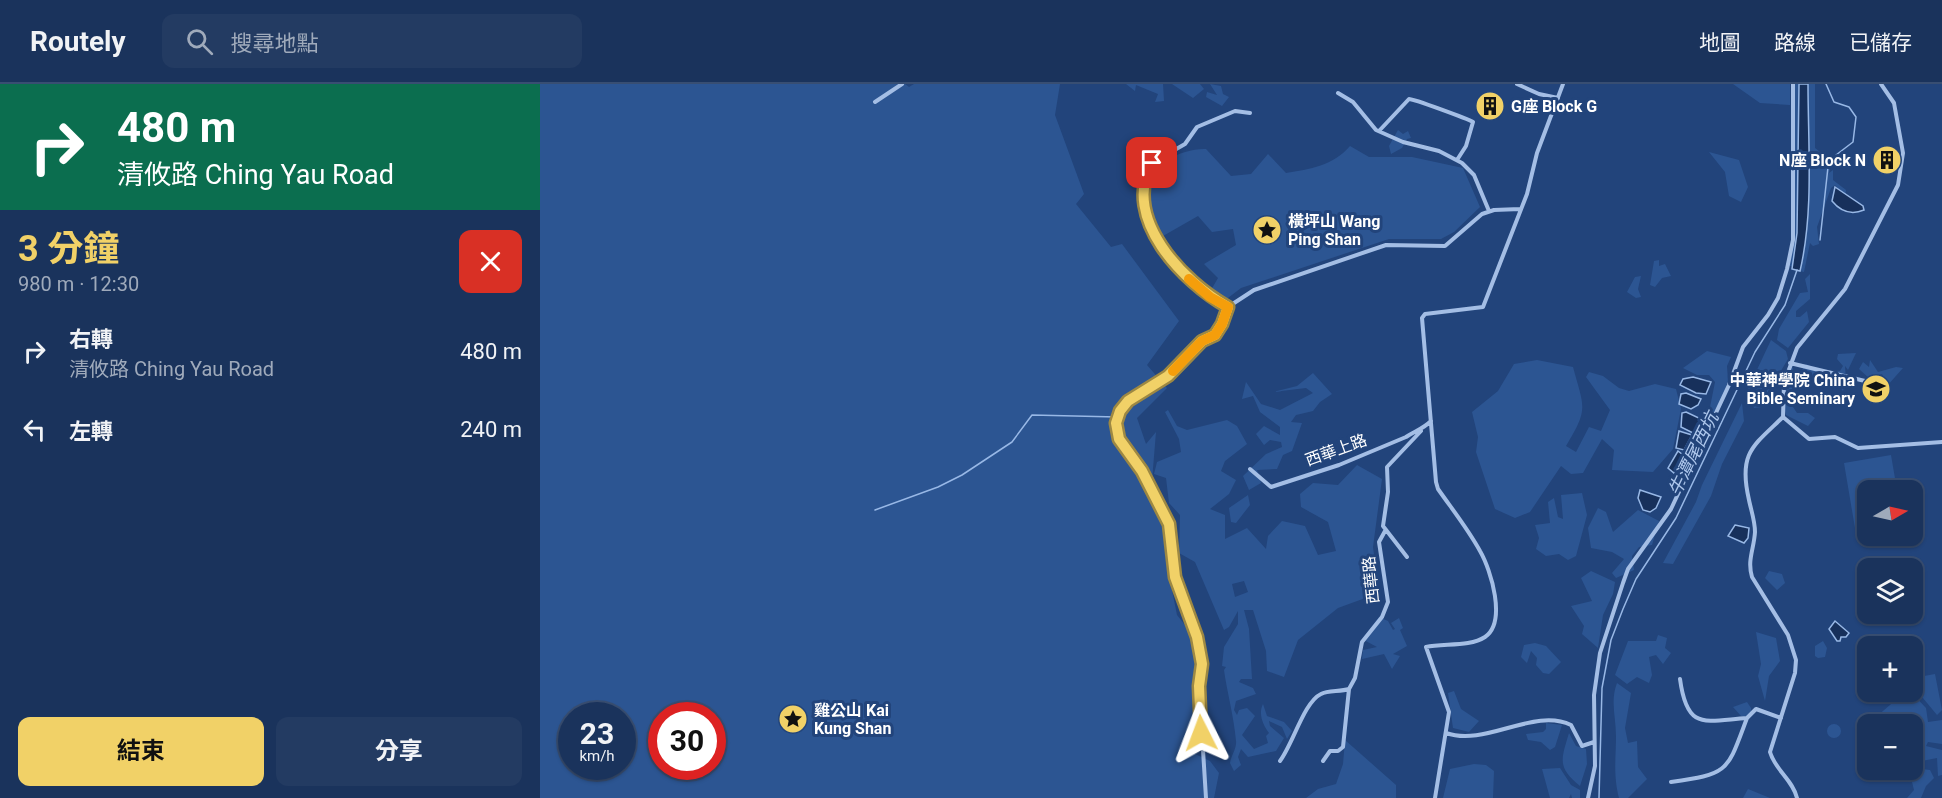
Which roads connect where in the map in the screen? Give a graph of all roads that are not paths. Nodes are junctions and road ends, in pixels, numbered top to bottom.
1 (902, 84) edge
2 (1517, 84) edge
3 (1563, 84) edge
4 (1793, 84) edge
5 (1881, 84) edge
6 (1338, 93) dead end
7 (1558, 98) junction
8 (875, 102) dead end
9 (1250, 113) dead end
10 (1379, 131) junction
11 (1458, 160) junction
12 (1520, 209) junction
13 (1489, 211) junction
14 (1228, 307) junction
15 (1790, 363) junction
16 (1865, 381) dead end
17 (1783, 417) junction
18 (1431, 421) junction
19 (1421, 430) junction
20 (1942, 442) edge
21 (1250, 469) dead end
22 (1385, 531) junction
23 (1407, 557) dead end
24 (1680, 679) dead end
25 (1349, 689) junction
26 (1747, 717) junction
27 (1781, 718) junction
28 (1446, 733) junction
29 (1594, 742) junction
30 (1280, 761) dead end
31 (1323, 761) dead end
32 (1671, 782) dead end
33 (1206, 798) edge
34 (1435, 798) edge
35 (1588, 798) edge
36 (1797, 798) edge

1 - 8 street
2 - 7 street
3 - 7 street
4 - 29 street
5 - 15 street
6 - 10 street
7 - 12 street
9 - 14 street
10 - 11 street
10 - 11 street
11 - 13 street
12 - 13 street
12 - 18 street
13 - 14 street
14 - 33 street
15 - 16 street
15 - 17 street
17 - 20 street
17 - 27 street
18 - 19 street, 西華上路
18 - 28 street
19 - 21 street, 西華上路
19 - 22 street, 西華路
22 - 23 street, 西華路
22 - 25 street, 西華路
24 - 26 street
25 - 30 street
25 - 31 street, 西華路
26 - 27 street
26 - 32 street
27 - 36 street
28 - 29 street
28 - 34 street
29 - 35 street

